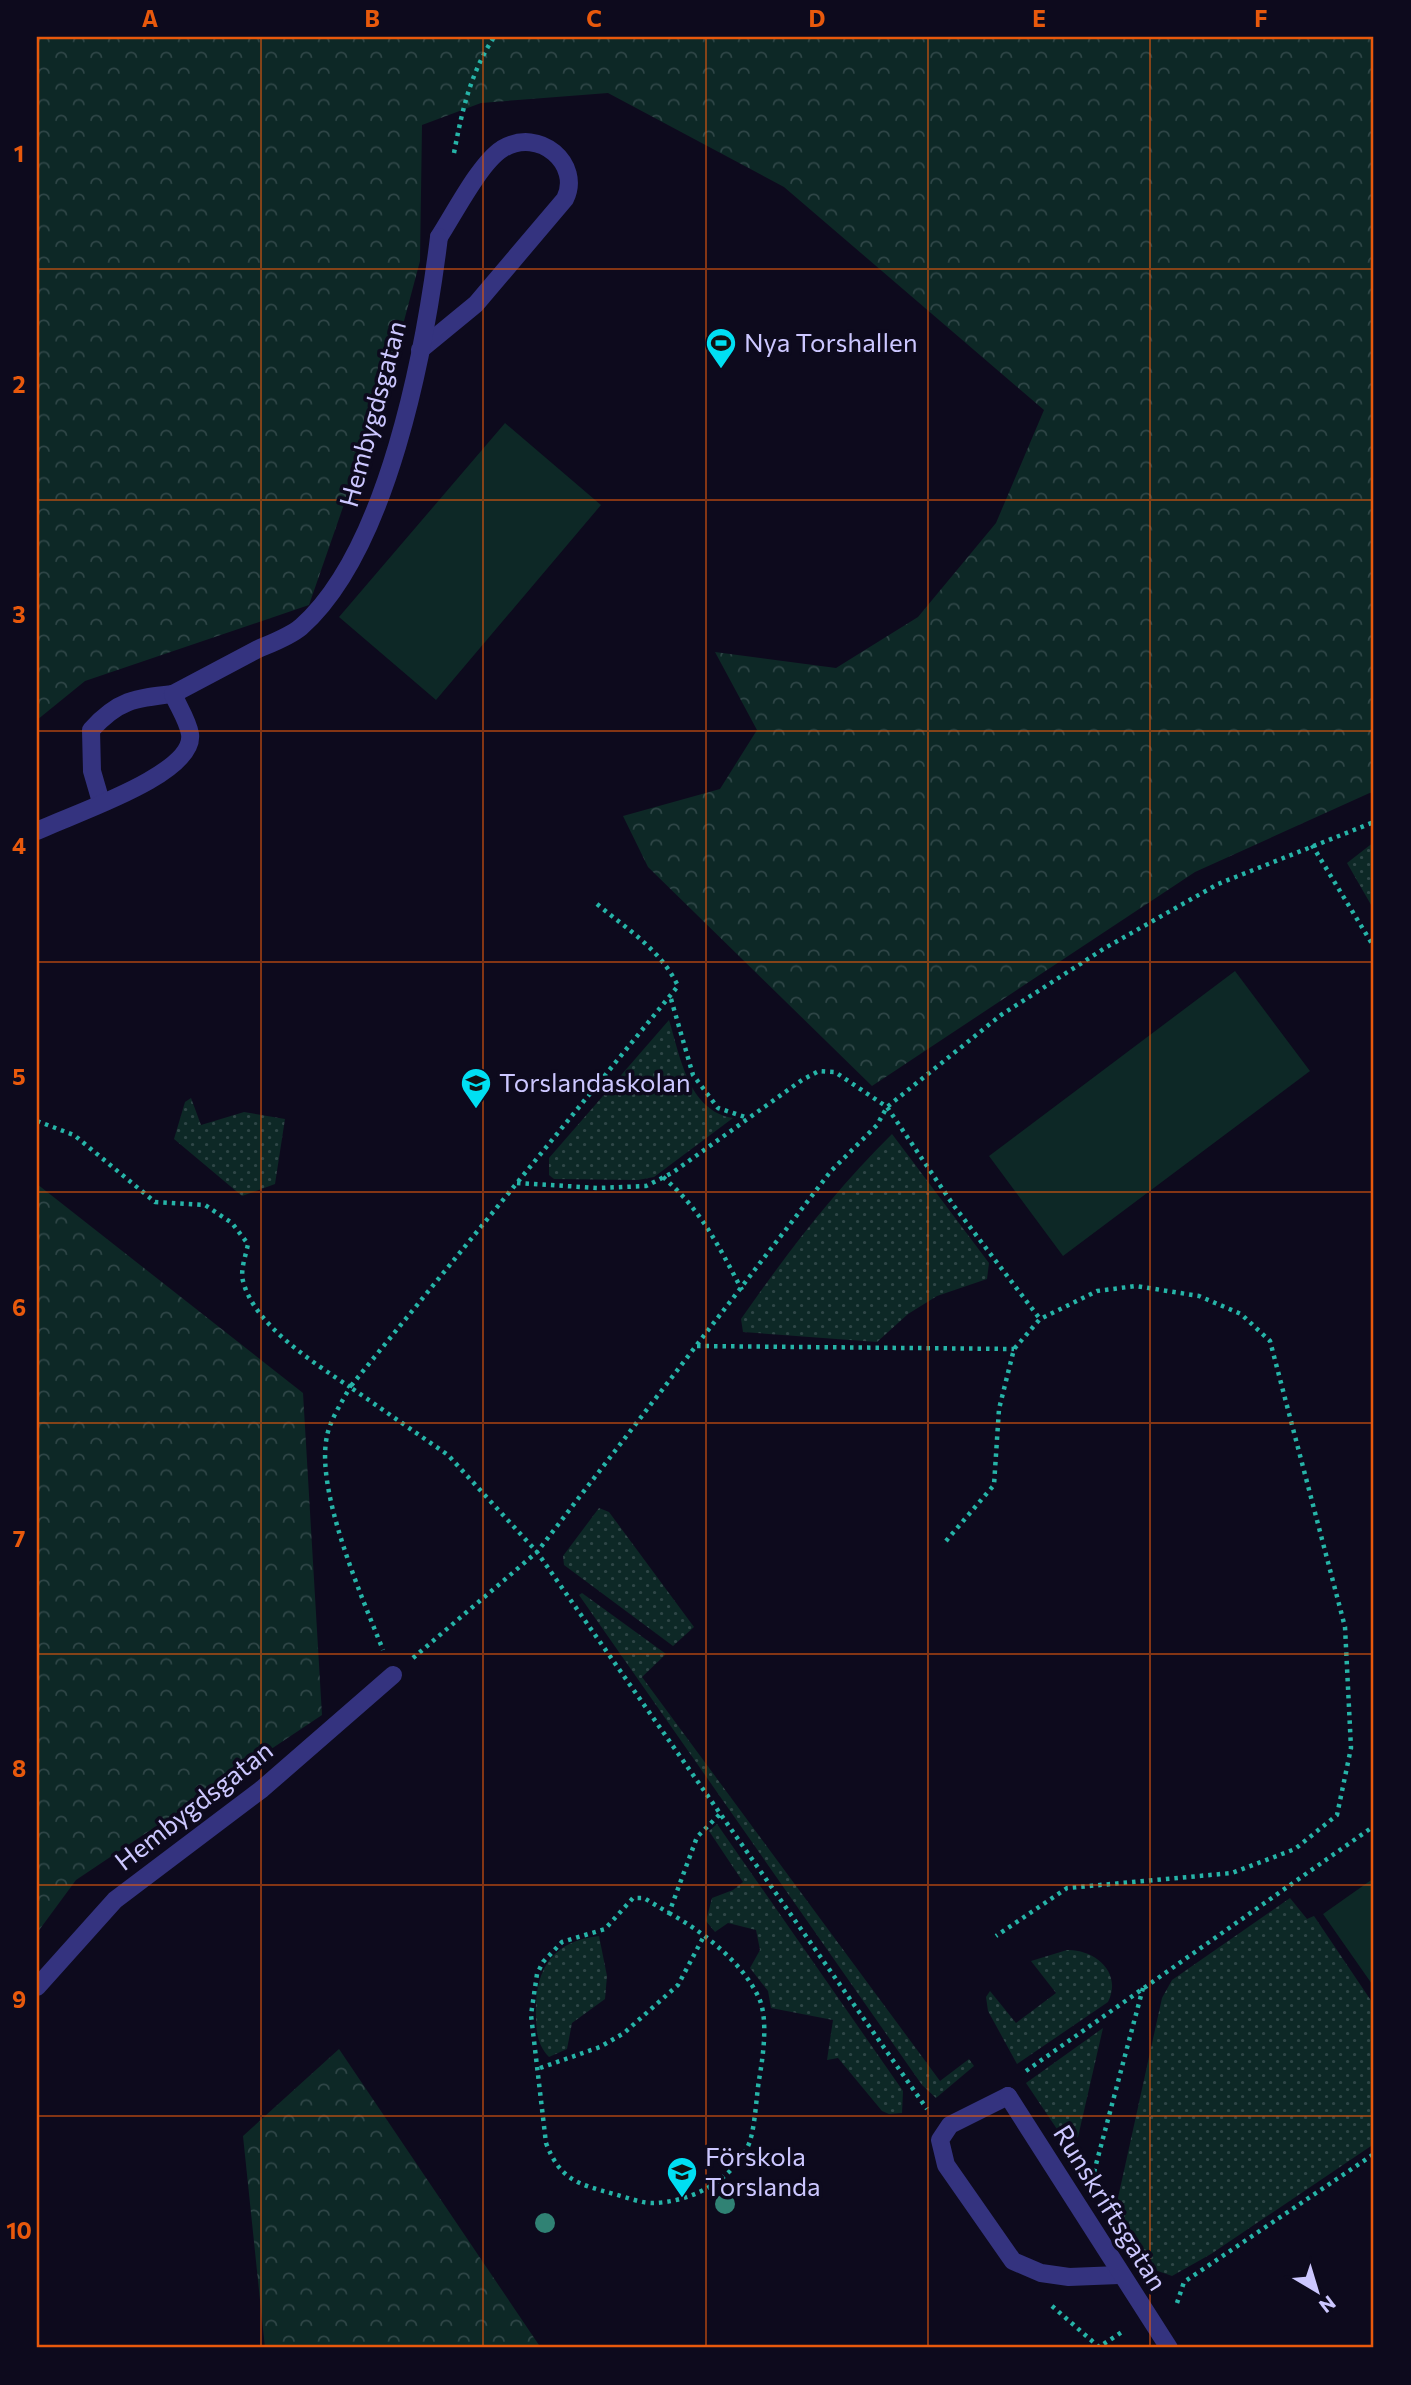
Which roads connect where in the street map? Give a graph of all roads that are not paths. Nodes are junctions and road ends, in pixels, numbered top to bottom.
1 (420, 350) junction
2 (173, 694) junction
3 (101, 802) junction
4 (37, 831) edge
5 (393, 1675) road end
6 (37, 1987) edge
7 (1119, 2274) junction
8 (1166, 2345) edge

1 - 1 street, Hembygdsgatan
1 - 2 street, Hembygdsgatan
2 - 3 street
2 - 3 street
3 - 4 street
5 - 6 street, Hembygdsgatan
7 - 7 street, Runskriftsgatan
7 - 8 street, Runskriftsgatan

